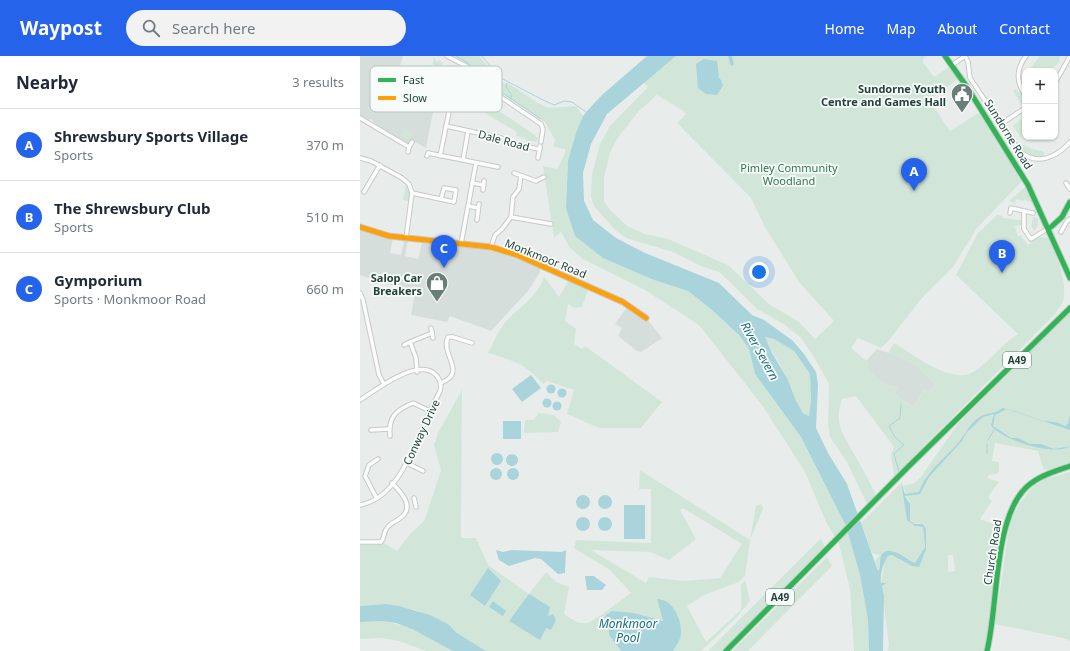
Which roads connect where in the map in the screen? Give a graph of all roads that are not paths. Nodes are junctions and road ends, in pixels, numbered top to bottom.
1 (447, 56) edge
2 (945, 56) edge
3 (965, 56) edge
4 (1026, 56) edge
5 (1070, 56) edge
6 (958, 58) edge
7 (952, 65) junction
8 (466, 66) edge
9 (1058, 78) edge
10 (1022, 90) edge
11 (502, 98) edge
12 (1022, 110) edge
13 (449, 112) edge
14 (360, 118) edge
15 (1001, 124) junction
16 (446, 126) junction
17 (468, 131) junction
18 (537, 134) dead end
19 (542, 136) junction
20 (412, 142) dead end
21 (1070, 142) edge
22 (540, 146) junction
23 (427, 156) dead end
24 (440, 156) junction
25 (360, 158) edge
26 (538, 158) dead end
27 (463, 160) junction
28 (476, 163) junction
29 (380, 165) junction
30 (498, 167) dead end
31 (514, 173) dead end
32 (520, 176) junction
33 (484, 180) dead end
34 (543, 180) dead end
35 (472, 183) junction
36 (1066, 183) dead end
37 (1070, 187) edge
38 (364, 192) dead end
39 (412, 193) junction
40 (508, 194) dead end
41 (513, 197) junction
42 (441, 199) junction
43 (1070, 202) edge
44 (468, 206) junction
45 (1024, 211) junction
46 (1010, 213) dead end
47 (1033, 213) dead end
48 (511, 217) junction
49 (1070, 219) edge
50 (477, 220) dead end
51 (550, 221) dead end
52 (360, 227) edge
53 (1049, 229) junction
54 (1063, 230) dead end
55 (406, 238) junction
56 (461, 244) junction
57 (491, 247) junction
58 (1070, 278) edge
59 (360, 293) edge
60 (1070, 303) edge
61 (1070, 308) edge
62 (1065, 312) junction
63 (646, 318) dead end
64 (469, 336) dead end
65 (433, 338) dead end
66 (467, 341) junction
67 (410, 342) junction
68 (472, 343) dead end
69 (404, 345) dead end
70 (417, 372) junction
71 (440, 383) junction
72 (384, 384) junction
73 (360, 400) edge
74 (430, 410) junction
75 (389, 429) junction
76 (370, 430) dead end
77 (390, 436) dead end
78 (369, 459) dead end
79 (378, 459) dead end
80 (372, 463) junction
81 (407, 463) junction
82 (1070, 466) edge
83 (423, 471) dead end
84 (392, 483) junction
85 (376, 497) junction
86 (414, 498) dead end
87 (360, 504) edge
88 (407, 504) junction
89 (360, 542) edge
90 (726, 651) edge
91 (987, 651) edge

1 - 8 street
2 - 7 main road, Sundorne Road
3 - 6 street
3 - 15 street, Sundorne Road
4 - 10 street
5 - 9 street
6 - 7 street
7 - 53 main road, Sundorne Road
11 - 19 street
12 - 15 street
13 - 16 street
14 - 20 street
15 - 21 street, Sundorne Road
16 - 17 street, Dale Road
16 - 24 street
17 - 22 street, Dale Road
17 - 27 street, Dale Road
18 - 19 street
19 - 22 street
22 - 26 street, Dale Road
23 - 24 street
24 - 27 street
25 - 29 street
27 - 28 street
28 - 30 street
28 - 35 street
29 - 38 street
29 - 39 street
31 - 32 street
32 - 34 street
32 - 41 street
33 - 35 street
35 - 44 street
36 - 37 street
39 - 42 street
39 - 55 street
40 - 41 street
41 - 48 street
42 - 42 street
43 - 53 main road
44 - 50 street
44 - 56 street
45 - 46 street
45 - 47 street
45 - 53 street
48 - 51 street
48 - 57 street
49 - 54 street
52 - 55 main road, Monkmoor Road
53 - 58 main road, Sundorne Road
55 - 56 main road, Monkmoor Road
56 - 57 main road, Monkmoor Road
57 - 63 main road, Monkmoor Road
59 - 72 street
60 - 62 main road, A49
61 - 62 main road, A49
62 - 90 main road, A49
64 - 66 street
65 - 67 street
66 - 68 street
66 - 71 street
67 - 69 street
67 - 70 street
70 - 71 street
70 - 72 street
71 - 74 street, Conway Drive
72 - 73 street
74 - 75 street
74 - 81 street, Conway Drive
75 - 76 street
75 - 77 street
78 - 80 street
79 - 80 street
80 - 85 street
81 - 83 street
81 - 84 street, Conway Drive
82 - 91 main road, Church Road
84 - 85 street, Conway Drive
84 - 88 street
85 - 87 street, Conway Drive
86 - 88 street
88 - 89 street

